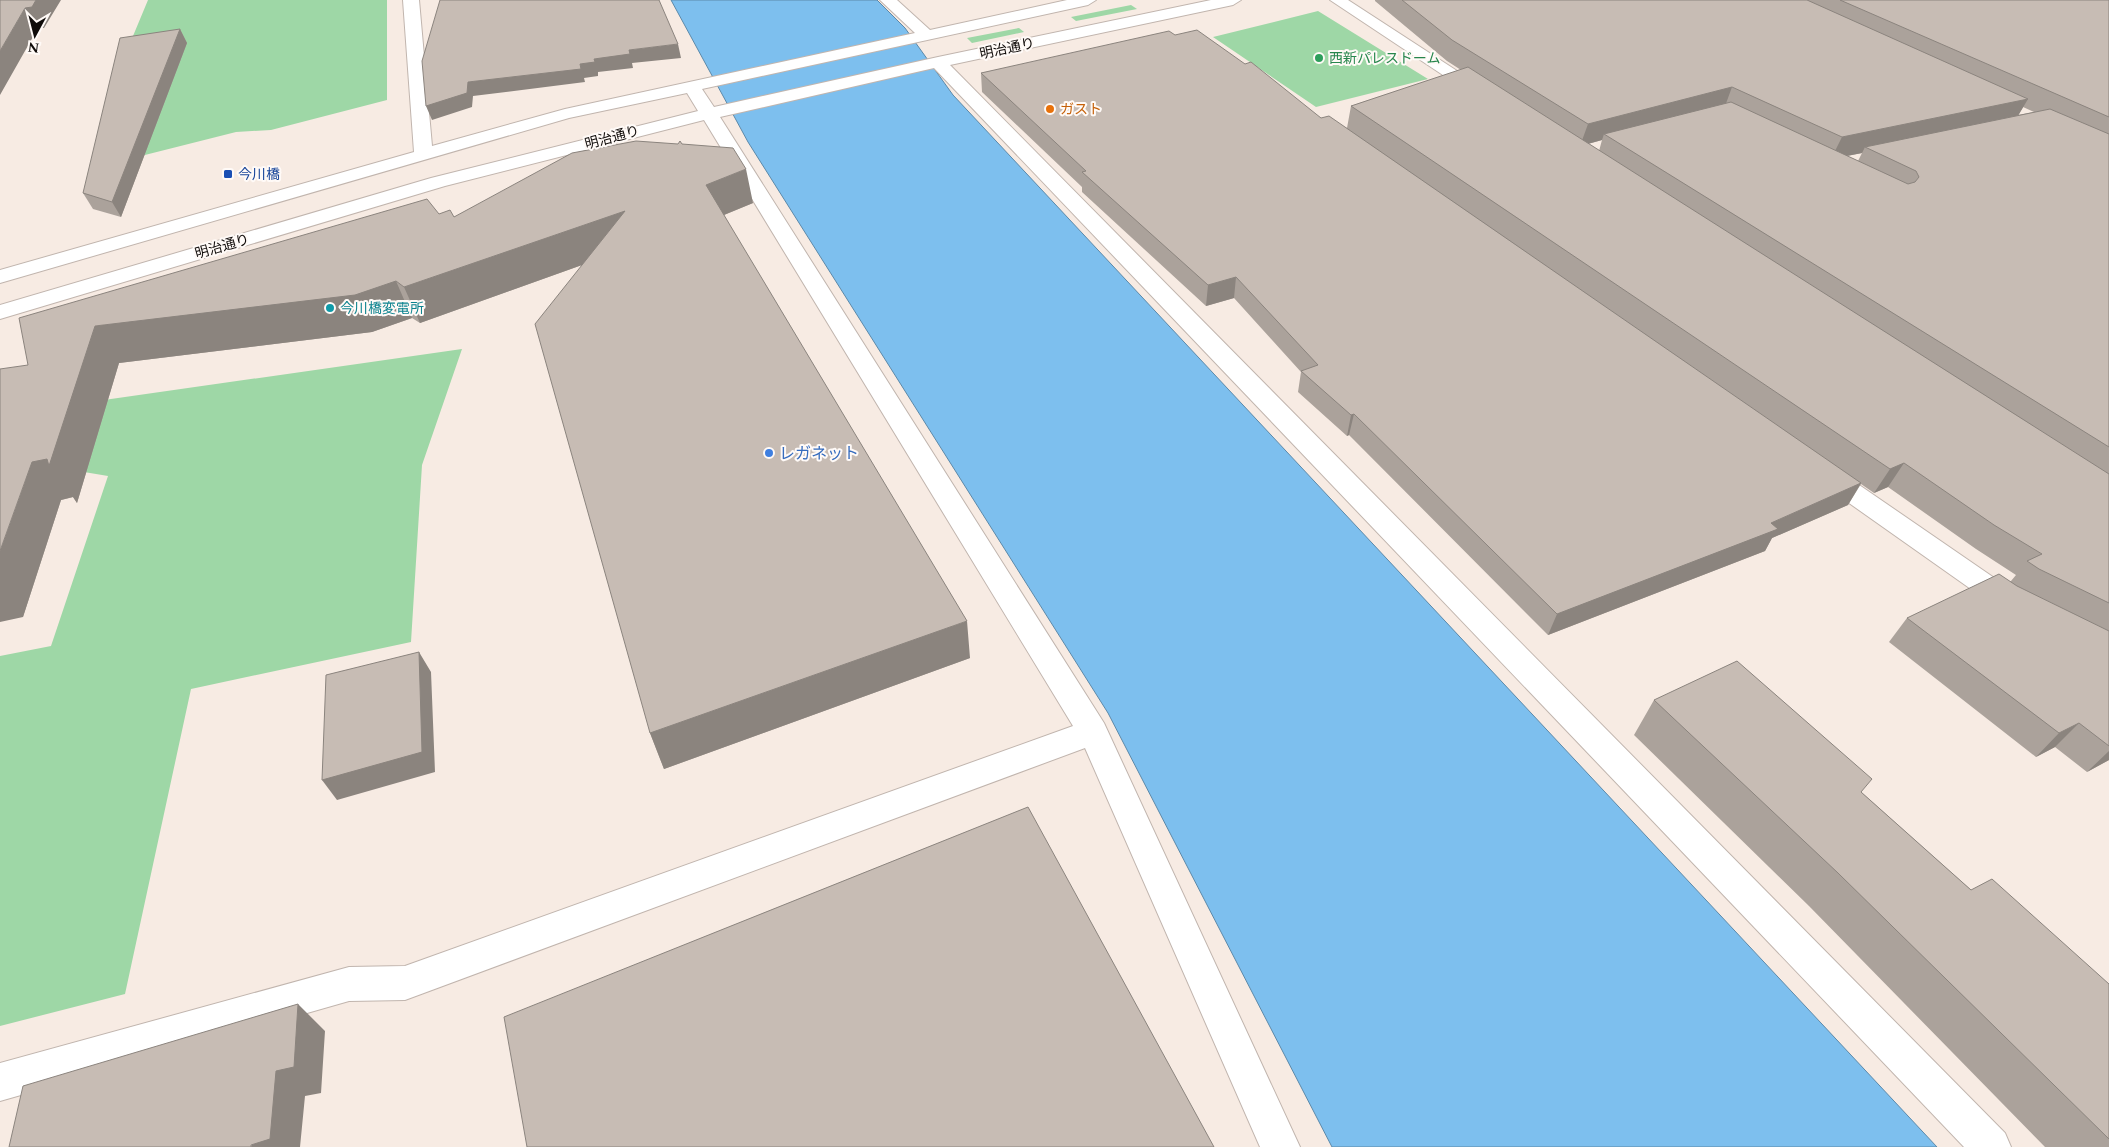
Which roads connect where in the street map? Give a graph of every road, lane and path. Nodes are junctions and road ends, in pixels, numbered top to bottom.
1 (410, 0) edge
2 (888, 0) edge
3 (1088, 0) edge
4 (1233, 0) edge
5 (1338, 0) edge
6 (1159, 16) junction
7 (1187, 31) edge
8 (926, 35) junction
9 (936, 63) junction
10 (691, 85) junction
11 (1496, 102) edge
12 (718, 113) junction
13 (424, 156) junction
14 (0, 276) edge
15 (0, 312) edge
16 (1806, 461) edge
17 (2033, 615) edge
18 (1093, 732) junction
19 (0, 1082) edge
20 (1280, 1147) edge
21 (1991, 1147) edge

1 - 13 street
2 - 8 street
3 - 8 street, 明治通り
4 - 6 street, 明治通り
5 - 11 street
6 - 7 street
6 - 9 street, 明治通り
8 - 10 street, 明治通り
9 - 12 street, 明治通り
9 - 21 street
10 - 12 street
10 - 13 street, 明治通り
12 - 15 street, 明治通り
12 - 18 street
13 - 14 street, 明治通り
16 - 17 street
18 - 19 street
18 - 20 street

